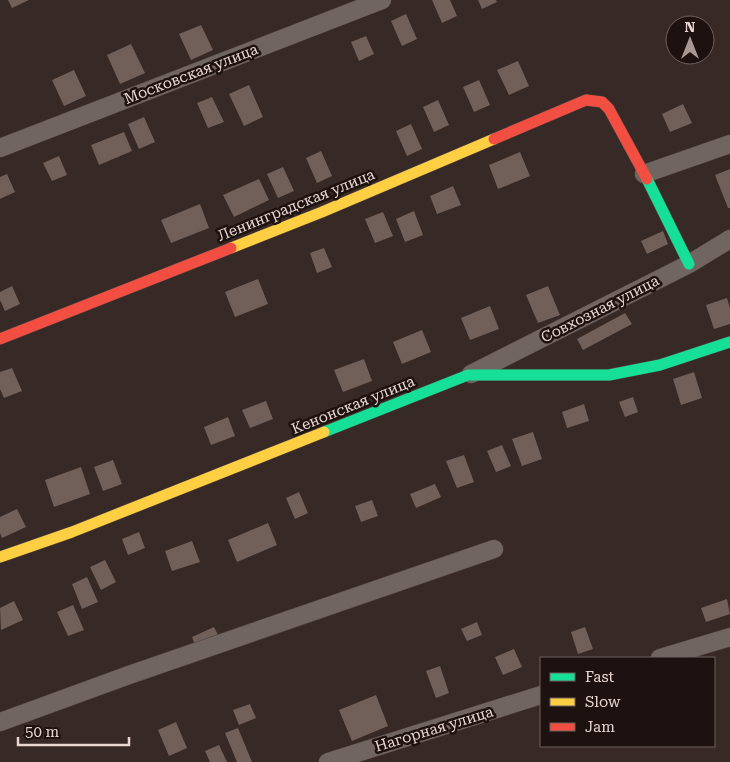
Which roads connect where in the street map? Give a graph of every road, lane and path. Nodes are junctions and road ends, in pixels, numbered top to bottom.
1 (382, 0) edge
2 (730, 144) edge
3 (0, 148) edge
4 (644, 174) junction
5 (730, 239) edge
6 (689, 264) junction
7 (0, 339) edge
8 (730, 342) edge
9 (468, 375) junction
10 (494, 549) dead end
11 (0, 557) edge
12 (730, 637) edge
13 (663, 657) edge
14 (540, 695) edge
15 (0, 722) edge
16 (328, 762) edge

1 - 3 street, Московская улица
2 - 4 street
4 - 6 street
4 - 7 street, Ленинградская улица
5 - 6 street, Совхозная улица
6 - 9 street, Совхозная улица
8 - 9 street, Кенонская улица
9 - 11 street, Кенонская улица
10 - 15 street
12 - 13 street
14 - 16 street, Нагорная улица

